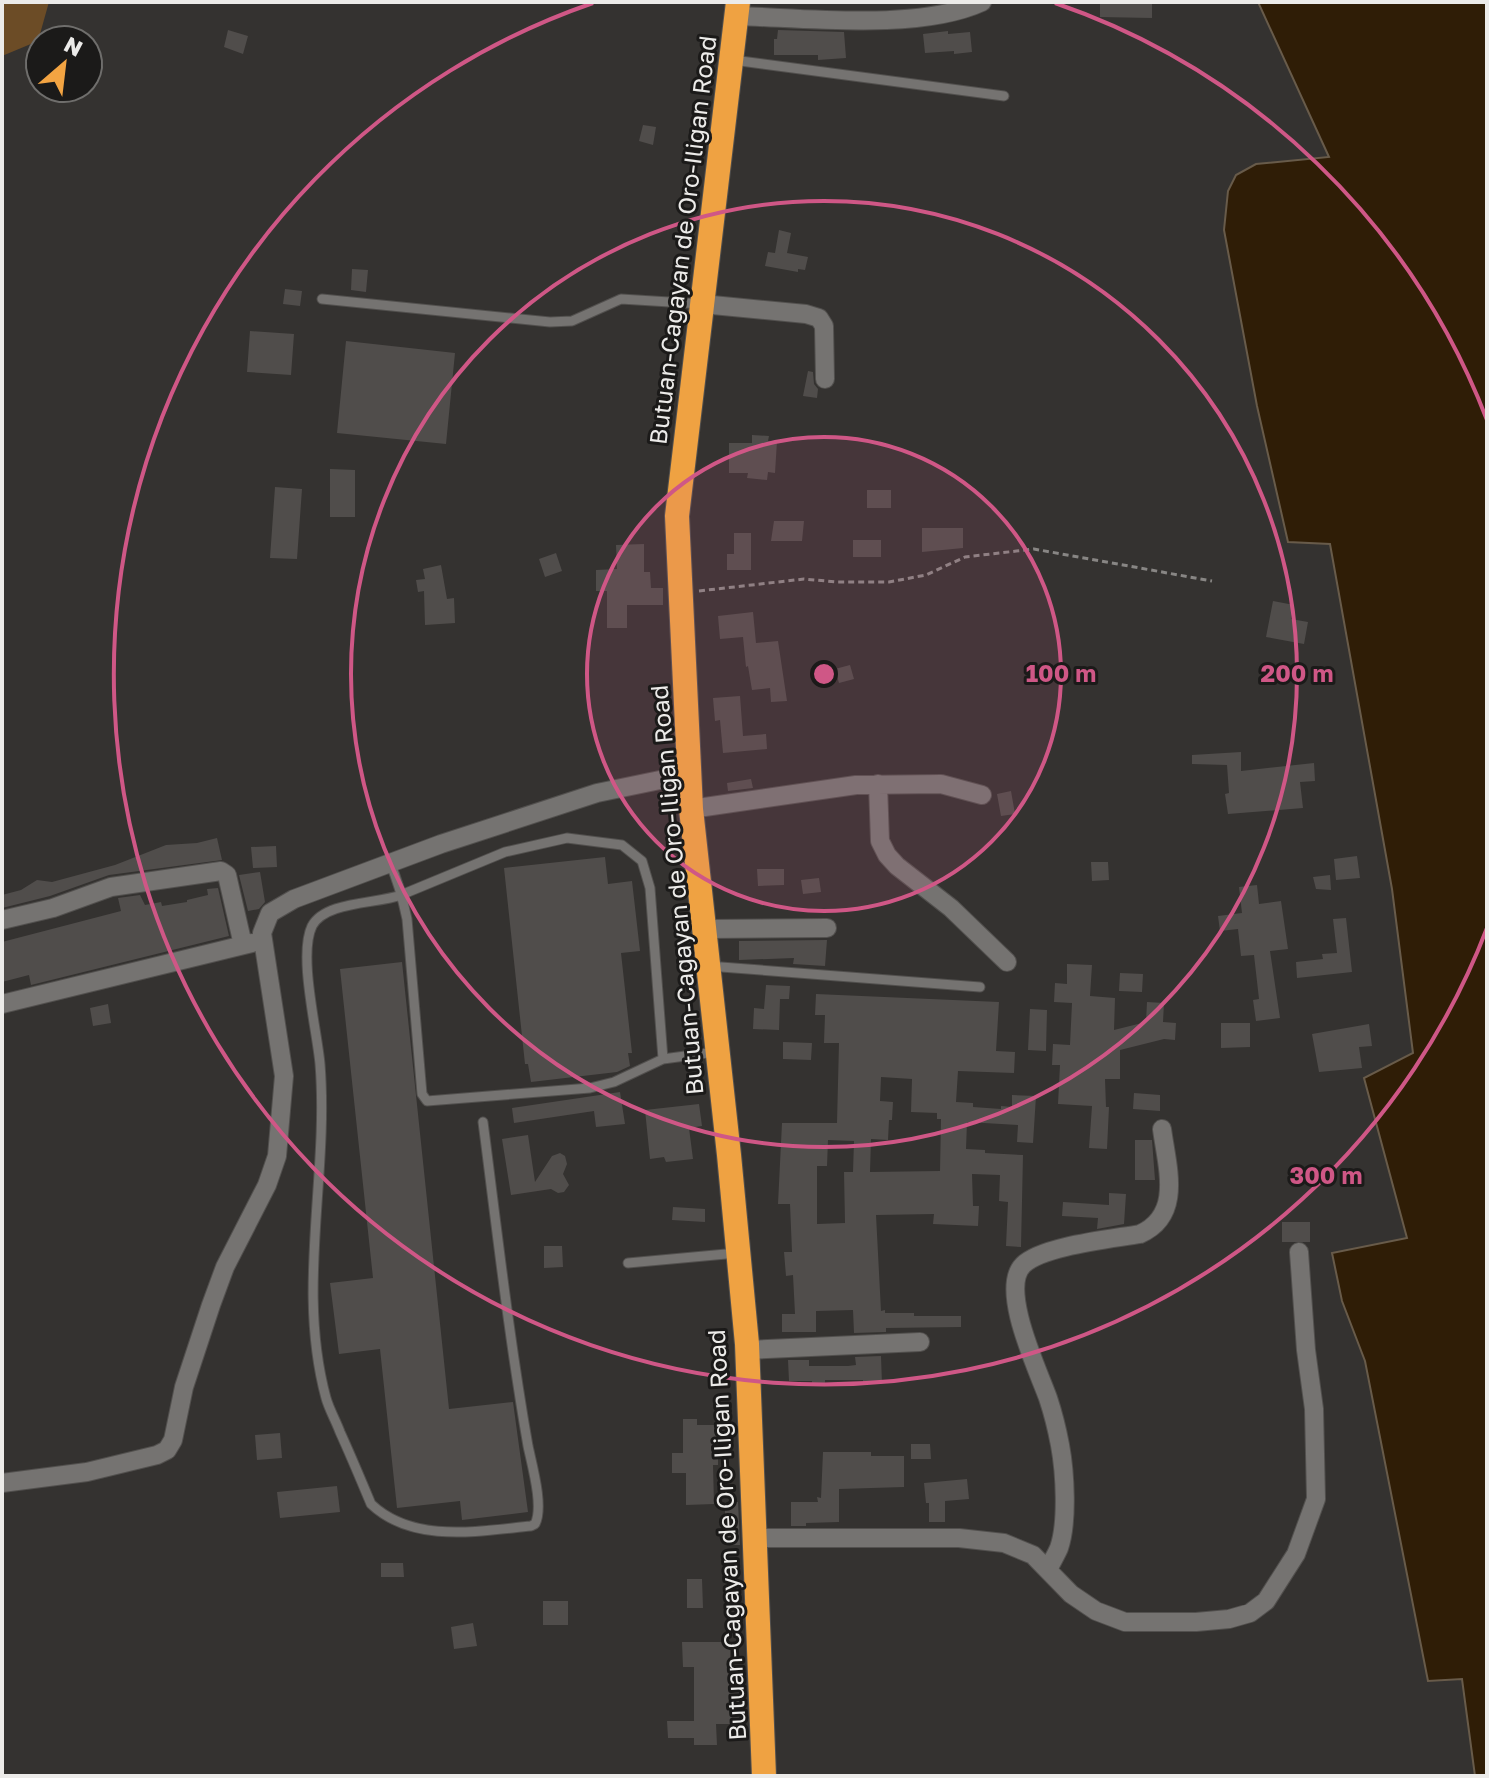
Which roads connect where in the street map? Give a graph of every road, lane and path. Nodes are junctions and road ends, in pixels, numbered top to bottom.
1 (982, 2) edge
2 (738, 9) edge
3 (732, 59) junction
4 (1004, 96) dead end
5 (322, 299) dead end
6 (702, 304) junction
7 (825, 379) dead end
8 (1212, 581) dead end
9 (680, 594) junction
10 (689, 774) junction
11 (878, 784) junction
12 (982, 795) dead end
13 (691, 809) junction
14 (390, 863) junction
15 (401, 895) junction
16 (2, 920) edge
17 (827, 928) dead end
18 (705, 929) junction
19 (262, 940) junction
20 (243, 945) junction
21 (1007, 962) dead end
22 (708, 966) junction
23 (980, 987) dead end
24 (2, 1004) edge
25 (718, 1051) junction
26 (663, 1059) junction
27 (483, 1122) dead end
28 (1162, 1129) dead end
29 (1299, 1252) dead end
30 (738, 1253) junction
31 (628, 1263) dead end
32 (920, 1342) dead end
33 (747, 1350) junction
34 (2, 1483) edge
35 (756, 1538) junction
36 (1048, 1570) junction
37 (764, 1776) edge

1 - 2 street
2 - 3 highway, Butuan-Cagayan de Oro-Iligan Road
3 - 4 lane
3 - 6 highway, Butuan-Cagayan de Oro-Iligan Road
5 - 6 lane
6 - 7 street
6 - 9 highway, Butuan-Cagayan de Oro-Iligan Road
8 - 9 path
9 - 10 highway, Butuan-Cagayan de Oro-Iligan Road
10 - 13 highway, Butuan-Cagayan de Oro-Iligan Road
10 - 14 street
11 - 12 street
11 - 13 street
11 - 21 street
13 - 18 highway, Butuan-Cagayan de Oro-Iligan Road
14 - 15 lane
14 - 19 street
15 - 26 lane
15 - 26 lane
15 - 27 lane
16 - 20 street
17 - 18 street
18 - 22 highway, Butuan-Cagayan de Oro-Iligan Road
19 - 20 street
19 - 34 street
20 - 24 street
22 - 23 lane
22 - 25 highway, Butuan-Cagayan de Oro-Iligan Road
25 - 26 lane
25 - 30 highway, Butuan-Cagayan de Oro-Iligan Road
28 - 36 street
29 - 36 street
30 - 31 lane
30 - 33 highway, Butuan-Cagayan de Oro-Iligan Road
32 - 33 street
33 - 35 highway, Butuan-Cagayan de Oro-Iligan Road
35 - 36 street
35 - 37 highway, Butuan-Cagayan de Oro-Iligan Road

